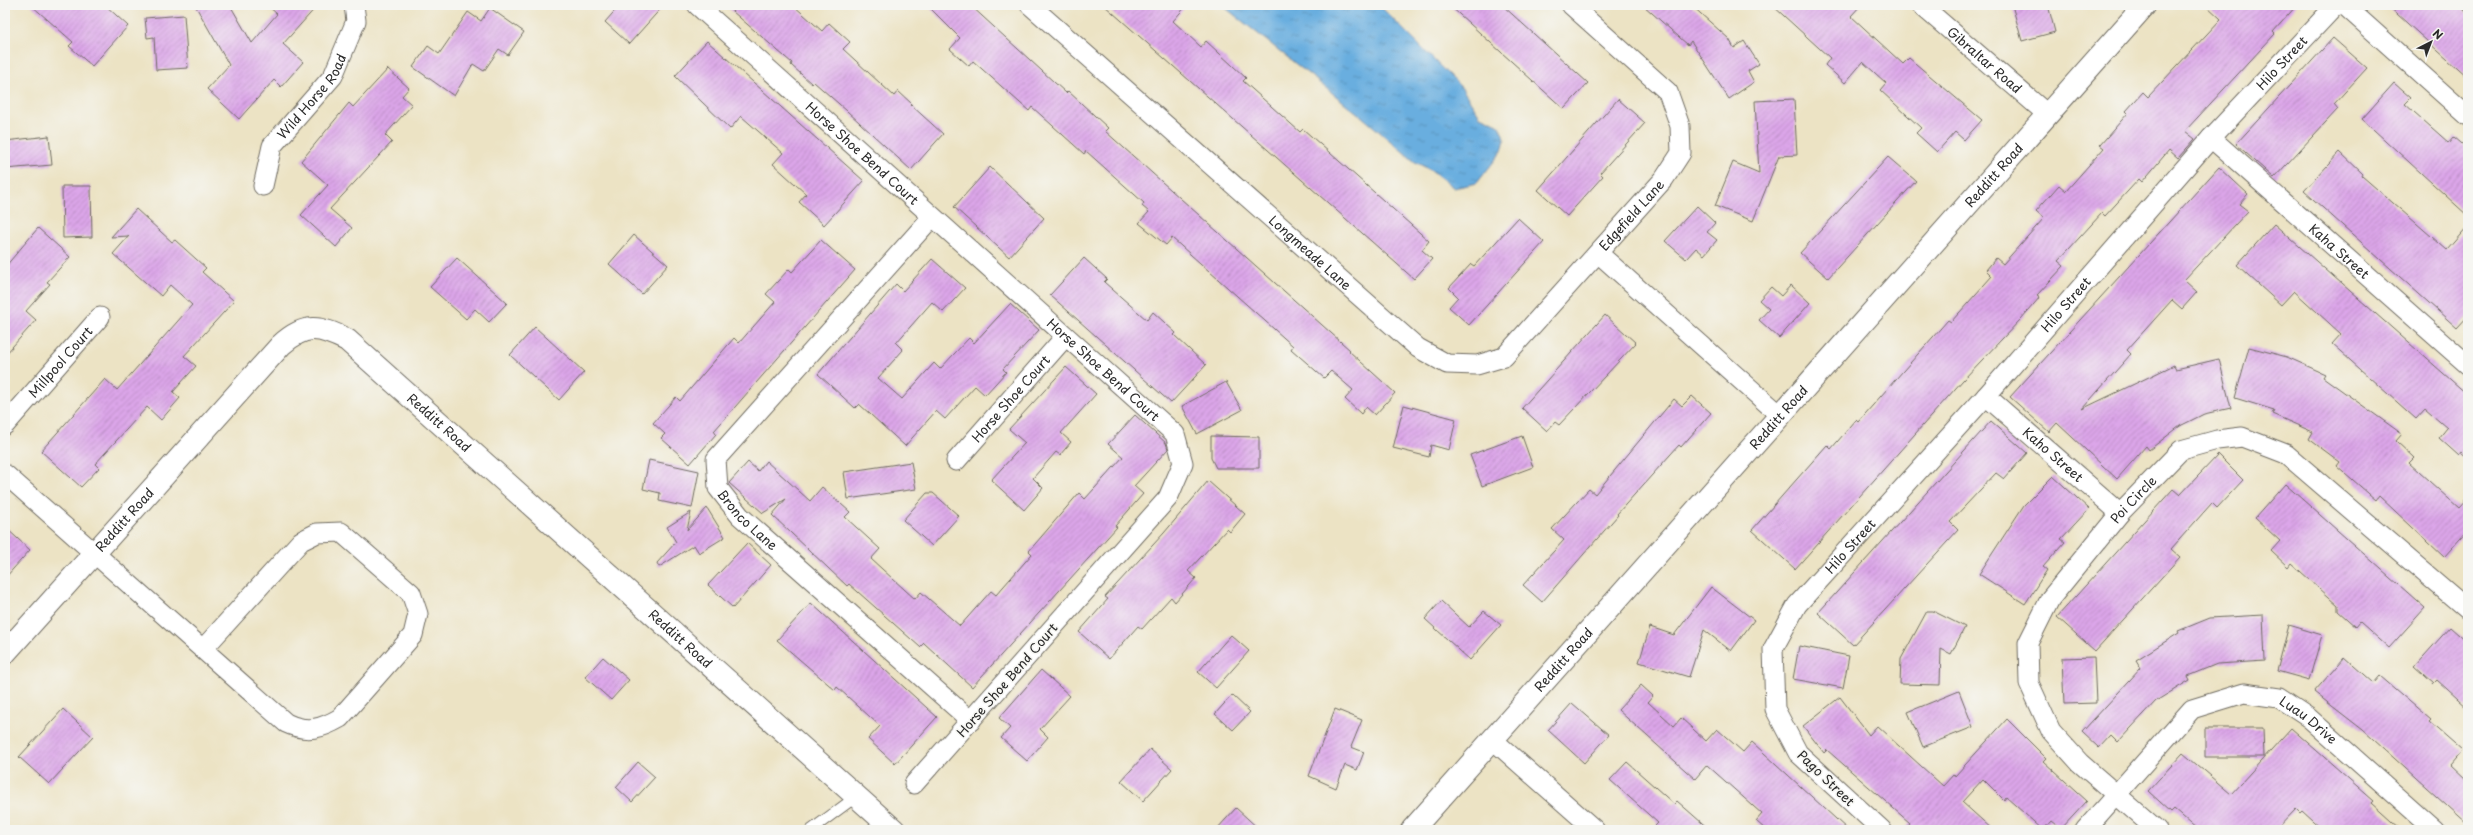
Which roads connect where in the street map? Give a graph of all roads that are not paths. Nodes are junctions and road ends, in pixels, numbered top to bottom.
1 (354, 5) edge
2 (697, 5) edge
3 (1030, 5) edge
4 (1571, 5) edge
5 (1921, 5) edge
6 (2145, 5) edge
7 (2336, 5) edge
8 (2344, 5) edge
9 (1940, 11) edge
10 (2048, 115) junction
11 (2468, 116) edge
12 (2211, 138) junction
13 (263, 186) dead end
14 (932, 217) junction
15 (1598, 253) junction
16 (100, 317) dead end
17 (1065, 337) junction
18 (2468, 365) edge
19 (1986, 396) junction
20 (1781, 416) junction
21 (5, 425) edge
22 (956, 461) dead end
23 (5, 474) edge
24 (2120, 513) junction
25 (94, 553) junction
26 (1797, 606) joint
27 (2468, 610) edge
28 (203, 649) junction
29 (5, 653) edge
30 (971, 721) junction
31 (1492, 739) junction
32 (914, 784) dead end
33 (2117, 795) junction
34 (857, 796) junction
35 (811, 830) edge
36 (894, 830) edge
37 (1412, 830) edge
38 (1595, 830) edge
39 (1882, 830) edge
40 (2085, 830) edge
41 (2157, 830) edge
42 (2436, 830) edge

1 - 13 street, Wild Horse Road
2 - 14 street, Horse Shoe Bend Court
3 - 15 street, Longmeade Lane
4 - 15 street, Edgefield Lane
5 - 9 street, Gibraltar Road
6 - 10 street, Redditt Road
7 - 12 street, Hilo Street
8 - 11 street
9 - 10 street, Gibraltar Road
10 - 20 street, Redditt Road
12 - 18 street, Kaha Street
12 - 19 street, Hilo Street
14 - 17 street, Horse Shoe Bend Court
14 - 30 street, Bronco Lane
15 - 20 street, Edgefield Lane
16 - 21 street, Millpool Court
17 - 22 street, Horse Shoe Court
17 - 30 street, Horse Shoe Bend Court
19 - 24 street, Kaho Street
19 - 26 street, Hilo Street
20 - 31 street, Redditt Road
23 - 25 street
24 - 27 street, Poi Circle
24 - 33 street, Poi Circle
25 - 28 street
25 - 29 street, Redditt Road
25 - 34 street, Redditt Road
26 - 39 street, Pago Street
28 - 28 street
30 - 32 street, Horse Shoe Bend Court
31 - 37 street, Redditt Road
31 - 38 street
33 - 40 street, Luau Drive
33 - 41 street, Poi Circle
33 - 42 street, Luau Drive
34 - 35 lane
34 - 36 street, Redditt Road

